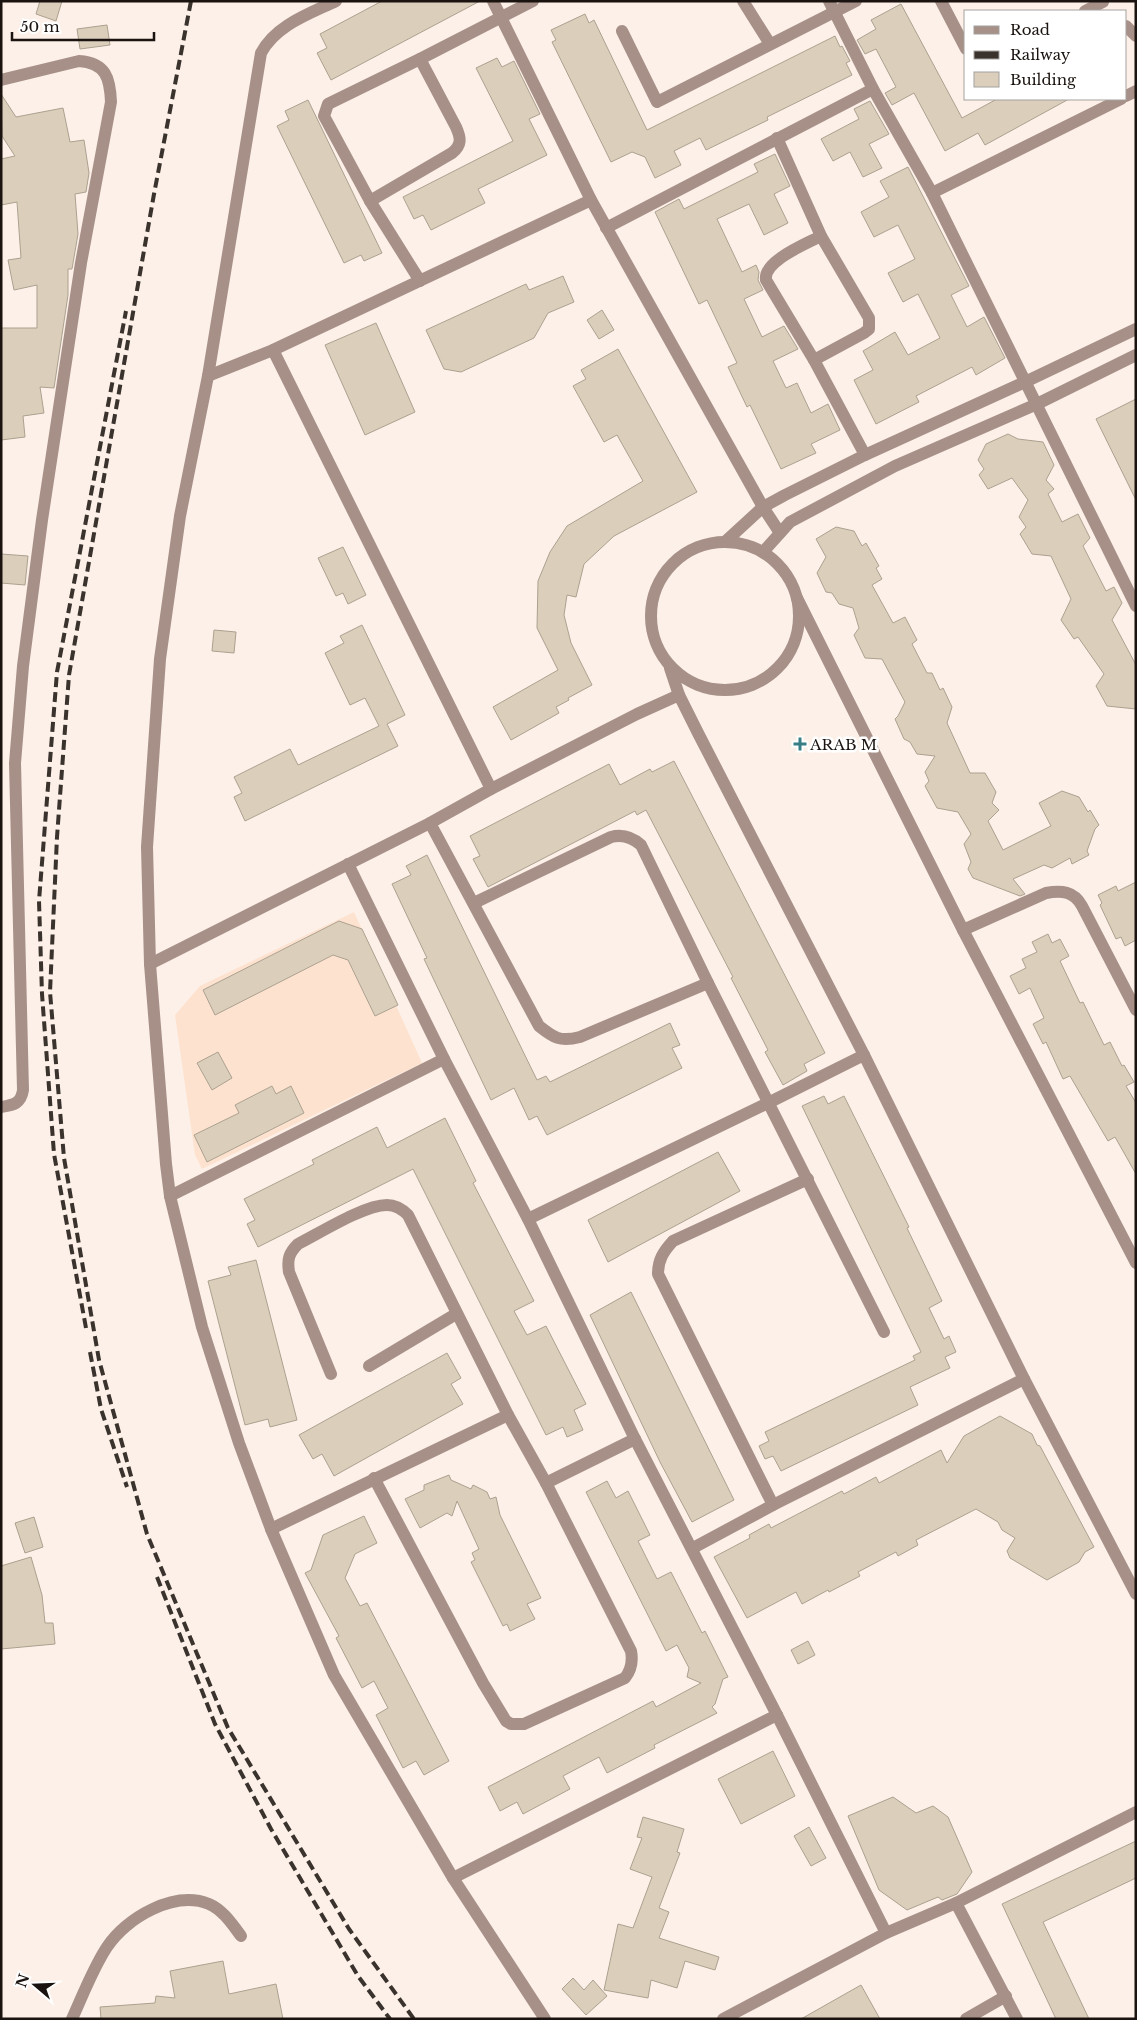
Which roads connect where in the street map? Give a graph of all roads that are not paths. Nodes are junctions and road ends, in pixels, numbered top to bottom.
1 (336, 1) edge
2 (493, 1) edge
3 (533, 1) edge
4 (743, 1) edge
5 (856, 1) edge
6 (941, 1) edge
7 (1103, 2) edge
8 (831, 7) edge
9 (1088, 10) edge
10 (501, 17) junction
11 (1127, 27) edge
12 (622, 30) dead end
13 (1136, 36) edge
14 (770, 44) junction
15 (964, 45) edge
16 (420, 59) junction
17 (1, 80) edge
18 (873, 89) junction
19 (1119, 100) edge
20 (777, 138) junction
21 (932, 193) junction
22 (591, 200) junction
23 (370, 201) junction
24 (606, 228) junction
25 (821, 236) junction
26 (420, 281) junction
27 (1136, 329) edge
28 (273, 350) junction
29 (1136, 355) edge
30 (814, 360) junction
31 (208, 376) junction
32 (1025, 382) junction
33 (1037, 404) junction
34 (865, 455) junction
35 (763, 507) junction
36 (780, 533) junction
37 (726, 541) junction
38 (763, 552) junction
39 (797, 598) junction
40 (1136, 606) edge
41 (670, 668) junction
42 (680, 695) junction
43 (491, 788) junction
44 (430, 823) junction
45 (348, 864) junction
46 (474, 903) junction
47 (963, 930) junction
48 (150, 964) junction
49 (708, 983) junction
50 (1136, 1010) edge
51 (864, 1055) junction
52 (444, 1059) junction
53 (768, 1103) junction
54 (1, 1107) edge
55 (808, 1179) junction
56 (170, 1196) junction
57 (528, 1219) junction
58 (1136, 1263) edge
59 (456, 1314) junction
60 (884, 1332) dead end
61 (369, 1366) dead end
62 (331, 1374) dead end
63 (1024, 1380) junction
64 (508, 1415) junction
65 (635, 1439) junction
66 (374, 1478) junction
67 (546, 1483) junction
68 (773, 1504) junction
69 (271, 1530) junction
70 (693, 1548) junction
71 (1135, 1588) edge
72 (777, 1715) junction
73 (1136, 1812) edge
74 (453, 1878) junction
75 (956, 1903) junction
76 (886, 1934) junction
77 (241, 1936) dead end
78 (1006, 1996) junction
79 (72, 2019) edge
80 (545, 2019) edge
81 (723, 2019) edge
82 (966, 2019) edge
83 (1018, 2019) edge

1 - 31 street
2 - 10 street
3 - 10 street
4 - 14 street
5 - 8 street
6 - 15 street
7 - 9 street
8 - 14 street
8 - 18 street
10 - 16 street
10 - 22 street
11 - 13 street
12 - 14 street
16 - 23 street
16 - 23 street
17 - 54 street
18 - 20 street
18 - 21 street
19 - 21 street
20 - 24 street
20 - 25 street
21 - 32 street
22 - 24 street
22 - 26 street
23 - 26 street
24 - 35 street
25 - 30 street
25 - 30 street
26 - 28 street
27 - 32 street
28 - 31 street
28 - 43 street
29 - 33 street
30 - 34 street
31 - 48 street
32 - 33 street
32 - 34 street
33 - 36 street
33 - 40 street
34 - 35 street
35 - 36 street
35 - 37 street
36 - 38 street
37 - 38 street
37 - 41 street
38 - 39 street
39 - 41 street
39 - 47 street
41 - 42 street
42 - 43 street
42 - 51 street
43 - 44 street
44 - 45 street
44 - 46 street
45 - 48 street
45 - 52 street
46 - 49 street
46 - 49 street
47 - 50 street
47 - 58 street
48 - 56 street
49 - 53 street
51 - 53 street
51 - 63 street
52 - 56 street
52 - 57 street
53 - 55 street
53 - 57 street
55 - 60 street
55 - 68 street
56 - 69 street
57 - 65 street
59 - 61 street
59 - 62 street
59 - 64 street
63 - 68 street
63 - 71 street
64 - 66 street
64 - 67 street
65 - 67 street
65 - 70 street
66 - 67 street
66 - 69 street
68 - 70 street
69 - 74 street
70 - 72 street
72 - 74 street
72 - 76 street
73 - 75 street
74 - 80 street
75 - 76 street
75 - 78 street
76 - 81 street
77 - 79 street
78 - 82 street
78 - 83 street

